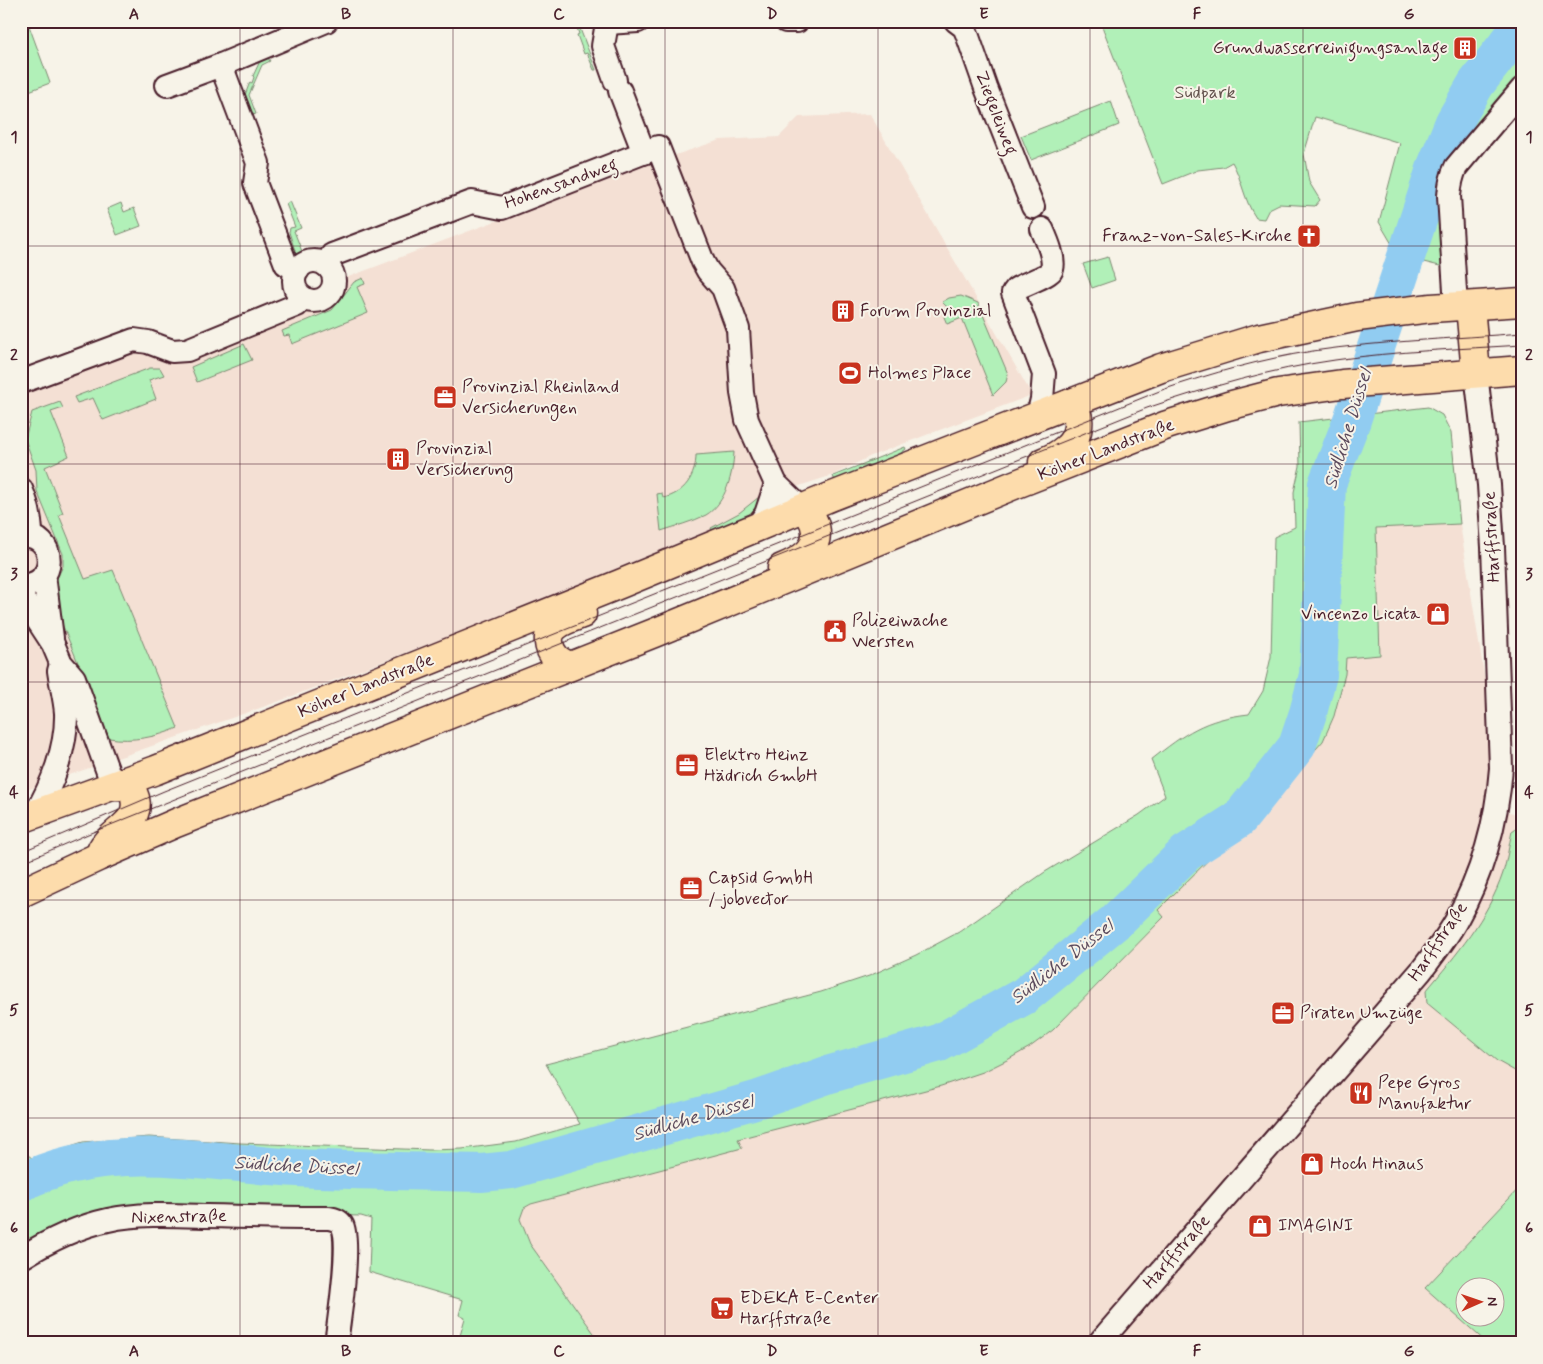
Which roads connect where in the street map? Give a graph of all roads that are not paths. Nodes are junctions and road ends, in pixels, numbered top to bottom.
1 (326, 21) edge
2 (638, 21) edge
3 (786, 21) edge
4 (797, 21) edge
5 (956, 21) edge
6 (606, 22) edge
7 (220, 65) junction
8 (166, 85) dead end
9 (1522, 89) edge
10 (651, 150) junction
11 (1033, 207) dead end
12 (1042, 229) dead end
13 (326, 265) junction
14 (298, 270) junction
15 (303, 298) junction
16 (1522, 302) edge
17 (1463, 306) junction
18 (1522, 370) edge
19 (1476, 373) junction
20 (1044, 374) junction
21 (21, 382) edge
22 (1069, 404) junction
23 (1038, 416) junction
24 (776, 484) junction
25 (1014, 485) junction
26 (21, 489) edge
27 (802, 509) junction
28 (756, 528) junction
29 (26, 536) edge
30 (44, 576) junction
31 (620, 584) junction
32 (21, 585) edge
33 (753, 592) junction
34 (21, 595) edge
35 (57, 654) junction
36 (570, 666) junction
37 (112, 786) junction
38 (28, 816) edge
39 (98, 857) junction
40 (21, 893) edge
41 (21, 1258) edge
42 (336, 1343) edge
43 (1099, 1343) edge

1 - 7 street
2 - 6 street
3 - 4 street
5 - 11 street, Ziegeleiweg
6 - 10 street
7 - 8 street
7 - 14 street
9 - 17 street
10 - 13 street, Hohensandweg
10 - 24 street
12 - 20 street
13 - 14 street
13 - 15 street
14 - 15 street
15 - 21 street
16 - 17 main road, Kölner Landstraße
17 - 19 main road
17 - 22 main road, Kölner Landstraße
18 - 19 main road, Kölner Landstraße
19 - 25 main road, Kölner Landstraße
19 - 43 street, Harffstraße
20 - 22 street
20 - 23 street
22 - 23 main road, Kölner Landstraße
22 - 25 main road
23 - 27 main road, Kölner Landstraße
24 - 27 street
24 - 28 street
25 - 33 main road, Kölner Landstraße
26 - 29 street
27 - 28 main road, Kölner Landstraße
27 - 33 main road, Kölner Landstraße
28 - 31 main road, Kölner Landstraße
29 - 30 street
30 - 32 street
30 - 35 street
31 - 36 main road
31 - 37 main road, Kölner Landstraße
33 - 36 main road, Kölner Landstraße
34 - 35 street
35 - 37 street
35 - 38 street
36 - 39 main road, Kölner Landstraße
37 - 38 main road, Kölner Landstraße
37 - 39 main road
39 - 40 main road, Kölner Landstraße
41 - 42 street, Nixenstraße

